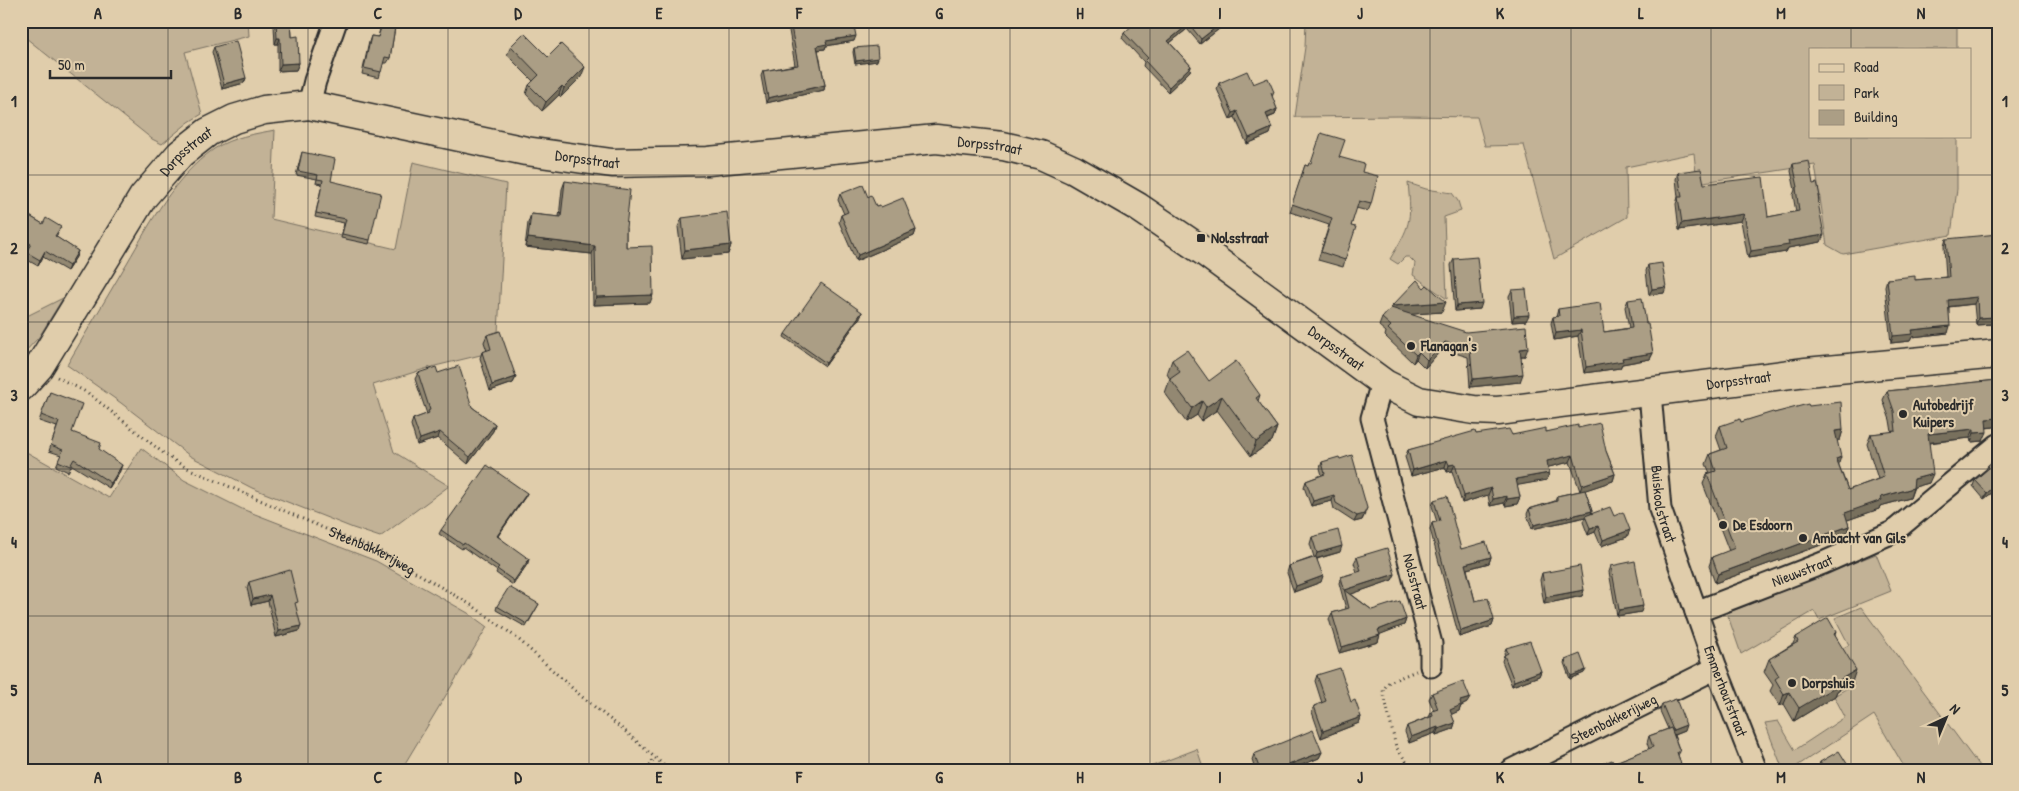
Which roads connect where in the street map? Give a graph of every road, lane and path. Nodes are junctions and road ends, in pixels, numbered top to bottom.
1 (336, 21) edge
2 (309, 105) junction
3 (1998, 354) edge
4 (45, 370) junction
5 (1385, 384) junction
6 (21, 387) edge
7 (1650, 393) junction
8 (1998, 445) edge
9 (1696, 612) junction
10 (1431, 666) joint
11 (1716, 668) junction
12 (654, 758) junction
13 (647, 770) edge
14 (669, 770) edge
15 (1412, 770) edge
16 (1512, 770) edge
17 (1756, 770) edge

1 - 2 street
2 - 4 main road, Dorpsstraat
2 - 5 main road, Dorpsstraat
3 - 7 main road, Dorpsstraat
4 - 6 main road, Dorpsstraat
4 - 12 path, Steenbakkerijweg
5 - 7 main road, Dorpsstraat
5 - 10 street, Nolsstraat
7 - 9 street, Buiskoolstraat
8 - 9 street, Nieuwstraat
9 - 11 street, Emmerhoutstraat
10 - 15 path
11 - 16 street, Steenbakkerijweg
11 - 17 street, Emmerhoutstraat
12 - 13 path
12 - 14 path, Steenbakkerijweg

